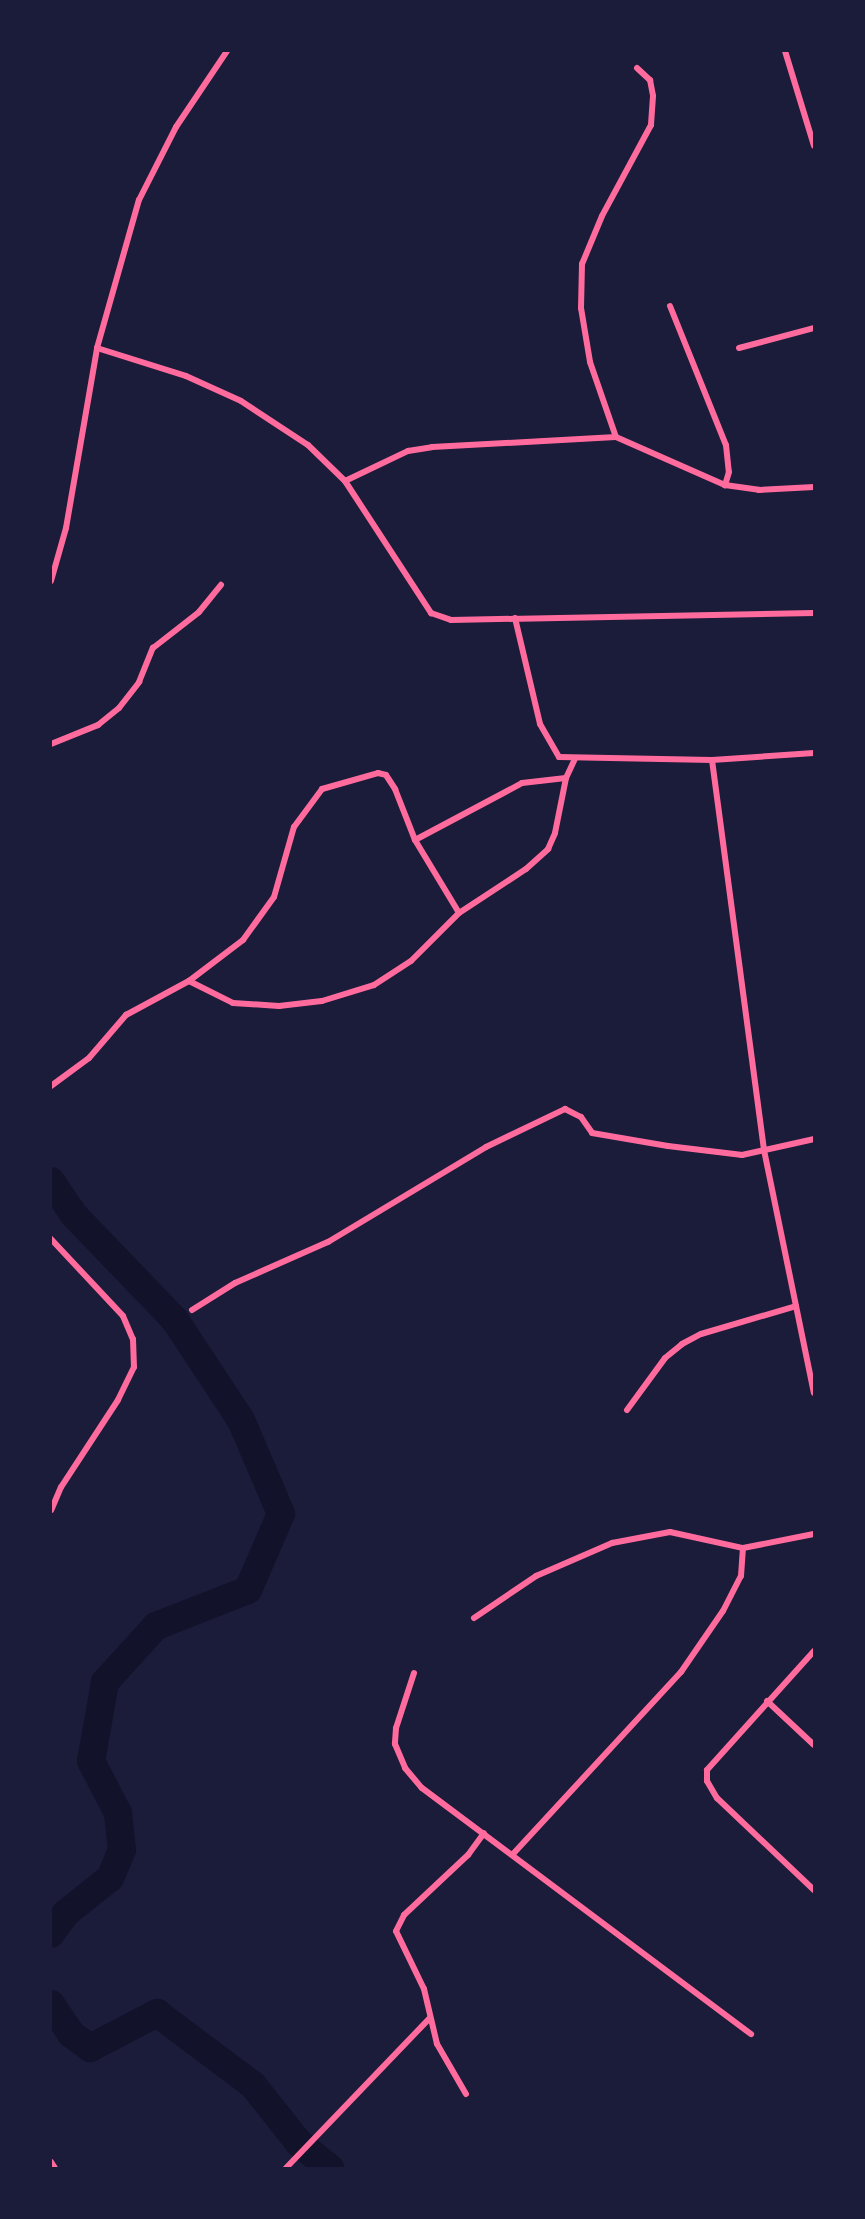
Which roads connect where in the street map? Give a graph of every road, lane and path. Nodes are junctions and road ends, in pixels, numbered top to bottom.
1 (227, 51) edge
2 (785, 51) edge
3 (637, 68) dead end
4 (814, 146) edge
5 (670, 306) dead end
6 (814, 328) edge
7 (97, 348) junction
8 (739, 348) dead end
9 (616, 437) junction
10 (345, 481) junction
11 (725, 485) junction
12 (814, 487) edge
13 (51, 581) edge
14 (221, 585) dead end
15 (814, 613) edge
16 (515, 618) junction
17 (51, 744) edge
18 (814, 753) edge
19 (575, 759) junction
20 (712, 760) junction
21 (566, 778) junction
22 (415, 840) junction
23 (459, 913) junction
24 (189, 981) junction
25 (51, 1086) edge
26 (814, 1139) edge
27 (764, 1150) junction
28 (51, 1239) edge
29 (796, 1306) junction
30 (192, 1310) dead end
31 (814, 1394) edge
32 (627, 1410) dead end
33 (51, 1510) edge
34 (814, 1534) edge
35 (744, 1548) junction
36 (474, 1618) dead end
37 (814, 1651) edge
38 (414, 1673) dead end
39 (767, 1701) junction
40 (814, 1745) edge
41 (484, 1833) junction
42 (513, 1854) junction
43 (814, 1890) edge
44 (429, 2019) junction
45 (751, 2034) dead end
46 (466, 2094) dead end
47 (51, 2162) edge
48 (55, 2168) edge
49 (286, 2168) edge

1 - 7 street
2 - 4 street
3 - 9 street
5 - 11 street
6 - 8 street
7 - 10 street
7 - 13 street
9 - 10 street
9 - 11 street
10 - 16 street
11 - 12 street
14 - 17 street
15 - 16 street
16 - 19 street
18 - 20 street
19 - 20 street
19 - 21 street
20 - 27 street
21 - 22 street
21 - 23 street
22 - 23 street
22 - 24 street
23 - 24 street
24 - 25 street
26 - 27 street
27 - 29 street
27 - 30 street
28 - 33 street
29 - 31 street
29 - 32 street
34 - 35 street
35 - 36 street
35 - 42 street
37 - 39 street
38 - 41 street
39 - 40 street
39 - 43 street
41 - 42 street
41 - 44 street
42 - 45 street
44 - 46 street
44 - 49 street
47 - 48 street

